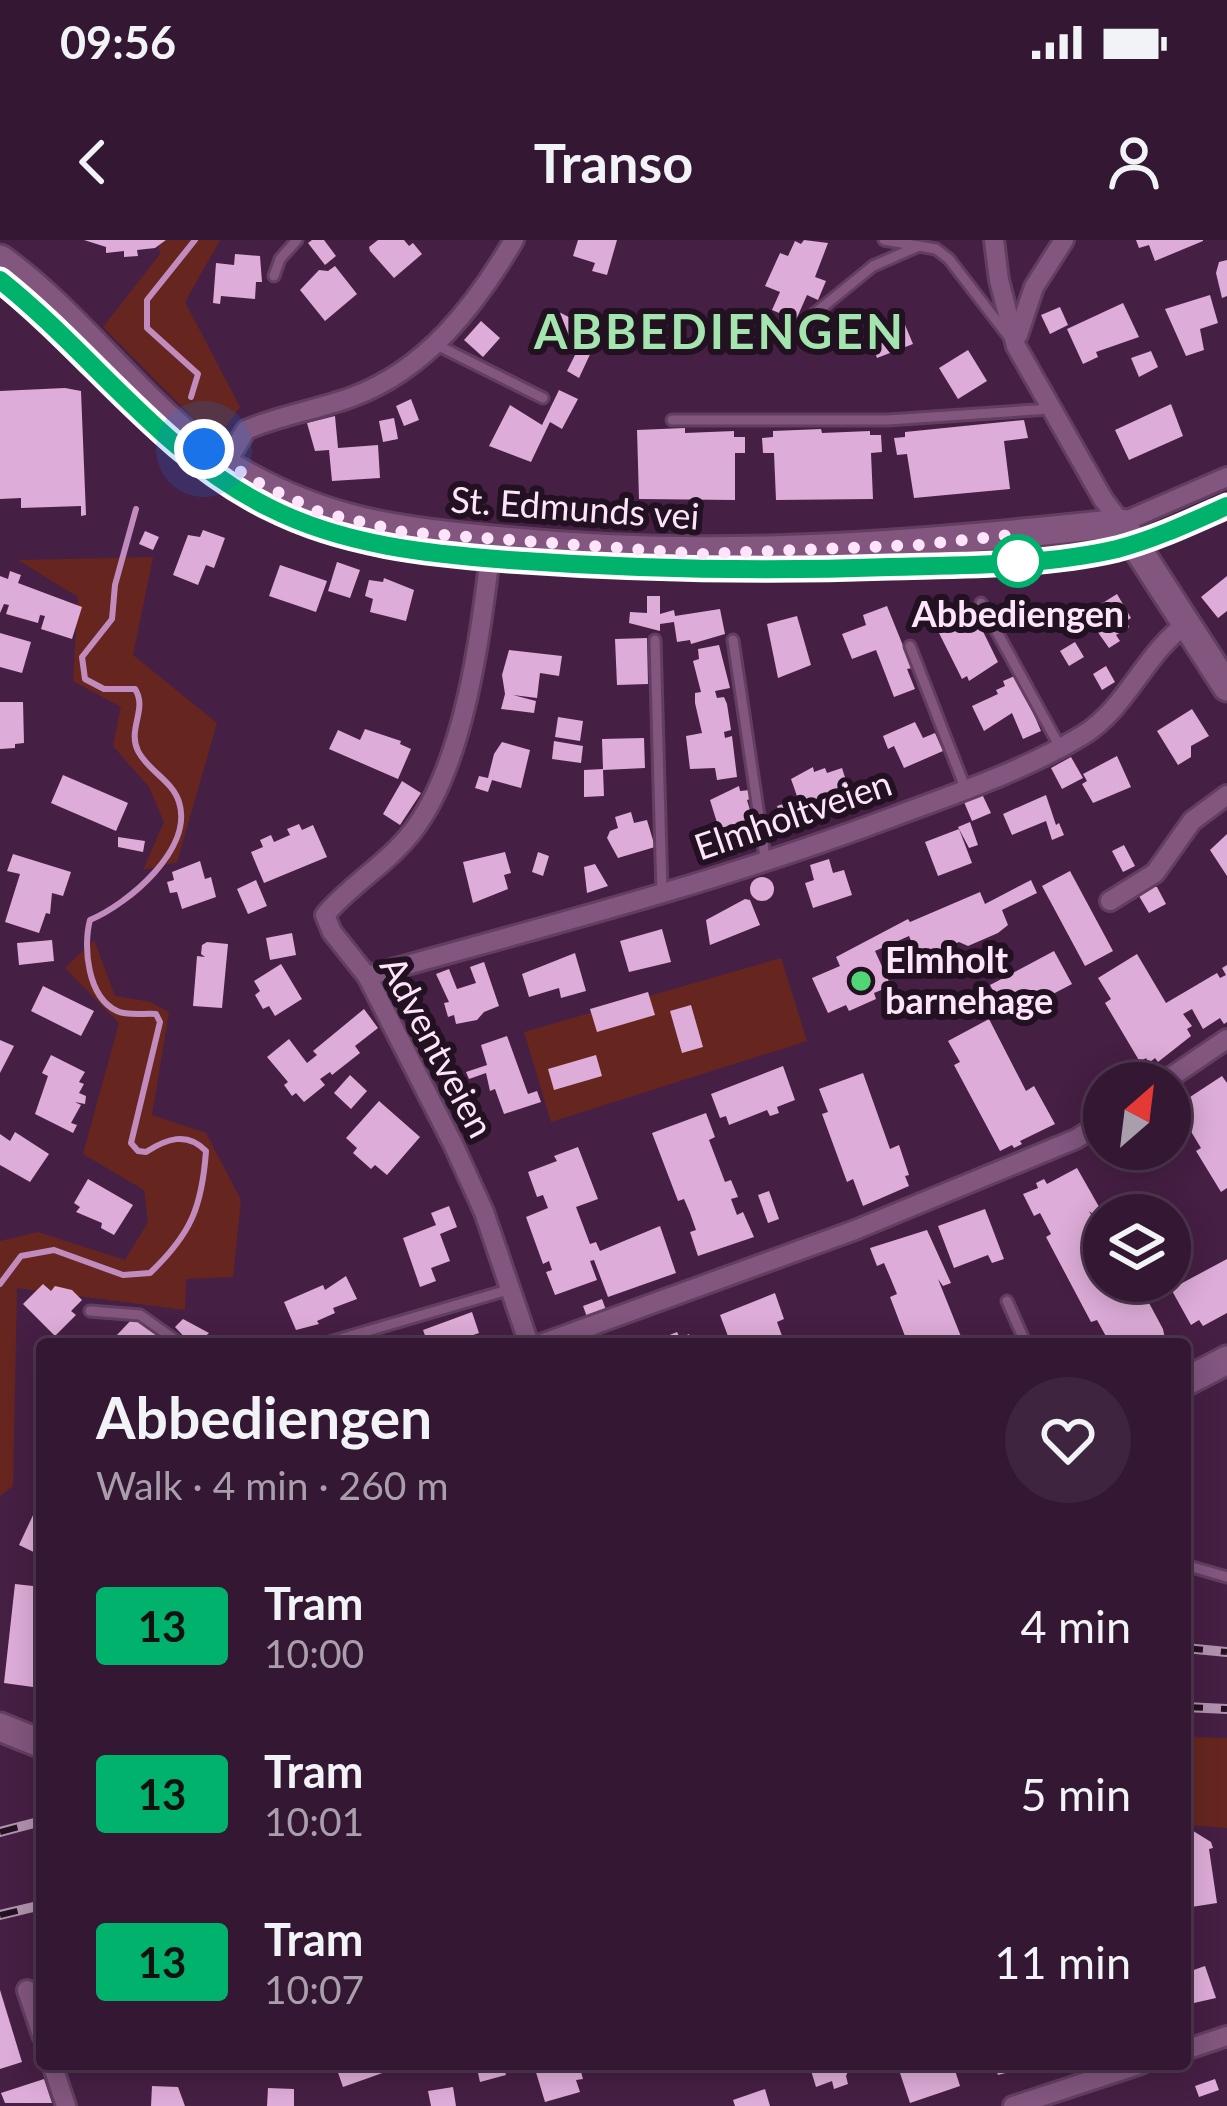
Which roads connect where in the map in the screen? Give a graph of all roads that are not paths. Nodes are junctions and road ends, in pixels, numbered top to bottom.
1 (297, 240) edge
2 (514, 240) edge
3 (884, 240) edge
4 (994, 240) edge
5 (1064, 240) edge
6 (920, 245) junction
7 (0, 259) edge
8 (274, 276) dead end
9 (814, 314) dead end
10 (435, 344) junction
11 (1016, 346) junction
12 (543, 398) dead end
13 (1053, 408) junction
14 (672, 420) dead end
15 (226, 464) junction
16 (1227, 477) edge
17 (1121, 523) junction
18 (492, 539) junction
19 (981, 603) dead end
20 (1188, 623) junction
21 (655, 640) dead end
22 (733, 640) dead end
23 (910, 646) dead end
24 (1227, 687) edge
25 (1060, 747) junction
26 (966, 790) junction
27 (1227, 795) edge
28 (766, 864) junction
29 (662, 893) junction
30 (1109, 901) dead end
31 (367, 976) junction
32 (1227, 1039) edge
33 (1191, 1063) edge
34 (1083, 1134) edge
35 (511, 1289) junction
36 (1007, 1301) dead end
37 (90, 1311) dead end
38 (173, 1338) edge
39 (343, 1338) edge
40 (528, 1338) edge
41 (558, 1338) edge
42 (1023, 1338) edge
43 (1227, 1360) edge
44 (1191, 1379) edge
45 (1191, 1567) edge
46 (1227, 1577) edge
47 (0, 1727) edge
48 (36, 1742) edge
49 (27, 1990) dead end
50 (36, 2017) edge
51 (1227, 2036) edge
52 (1191, 2048) edge
53 (54, 2070) edge
54 (1123, 2070) edge
55 (66, 2106) edge
56 (1012, 2106) edge

1 - 8 lane
2 - 10 street
3 - 6 lane
4 - 11 street
5 - 11 street
6 - 9 lane
6 - 11 lane
7 - 15 street, St. Edmunds vei
10 - 12 lane
10 - 15 street
11 - 13 street
13 - 14 lane
13 - 17 street
15 - 18 street, St. Edmunds vei
16 - 17 street, St. Edmunds vei
17 - 18 street, St. Edmunds vei
17 - 20 street
18 - 31 street, Adventveien
19 - 25 lane
20 - 24 street
20 - 25 street, Elmholtveien
21 - 29 lane
22 - 28 lane
23 - 26 lane
25 - 26 street, Elmholtveien
26 - 28 street, Elmholtveien
27 - 30 street
28 - 29 street, Elmholtveien
29 - 31 street, Elmholtveien
31 - 35 street, Adventveien
32 - 33 street
34 - 41 street
35 - 39 lane
35 - 40 street, Adventveien
36 - 42 lane
37 - 38 lane
43 - 44 street
45 - 46 lane
47 - 48 street
49 - 50 street
51 - 52 street
53 - 55 street
54 - 56 street

